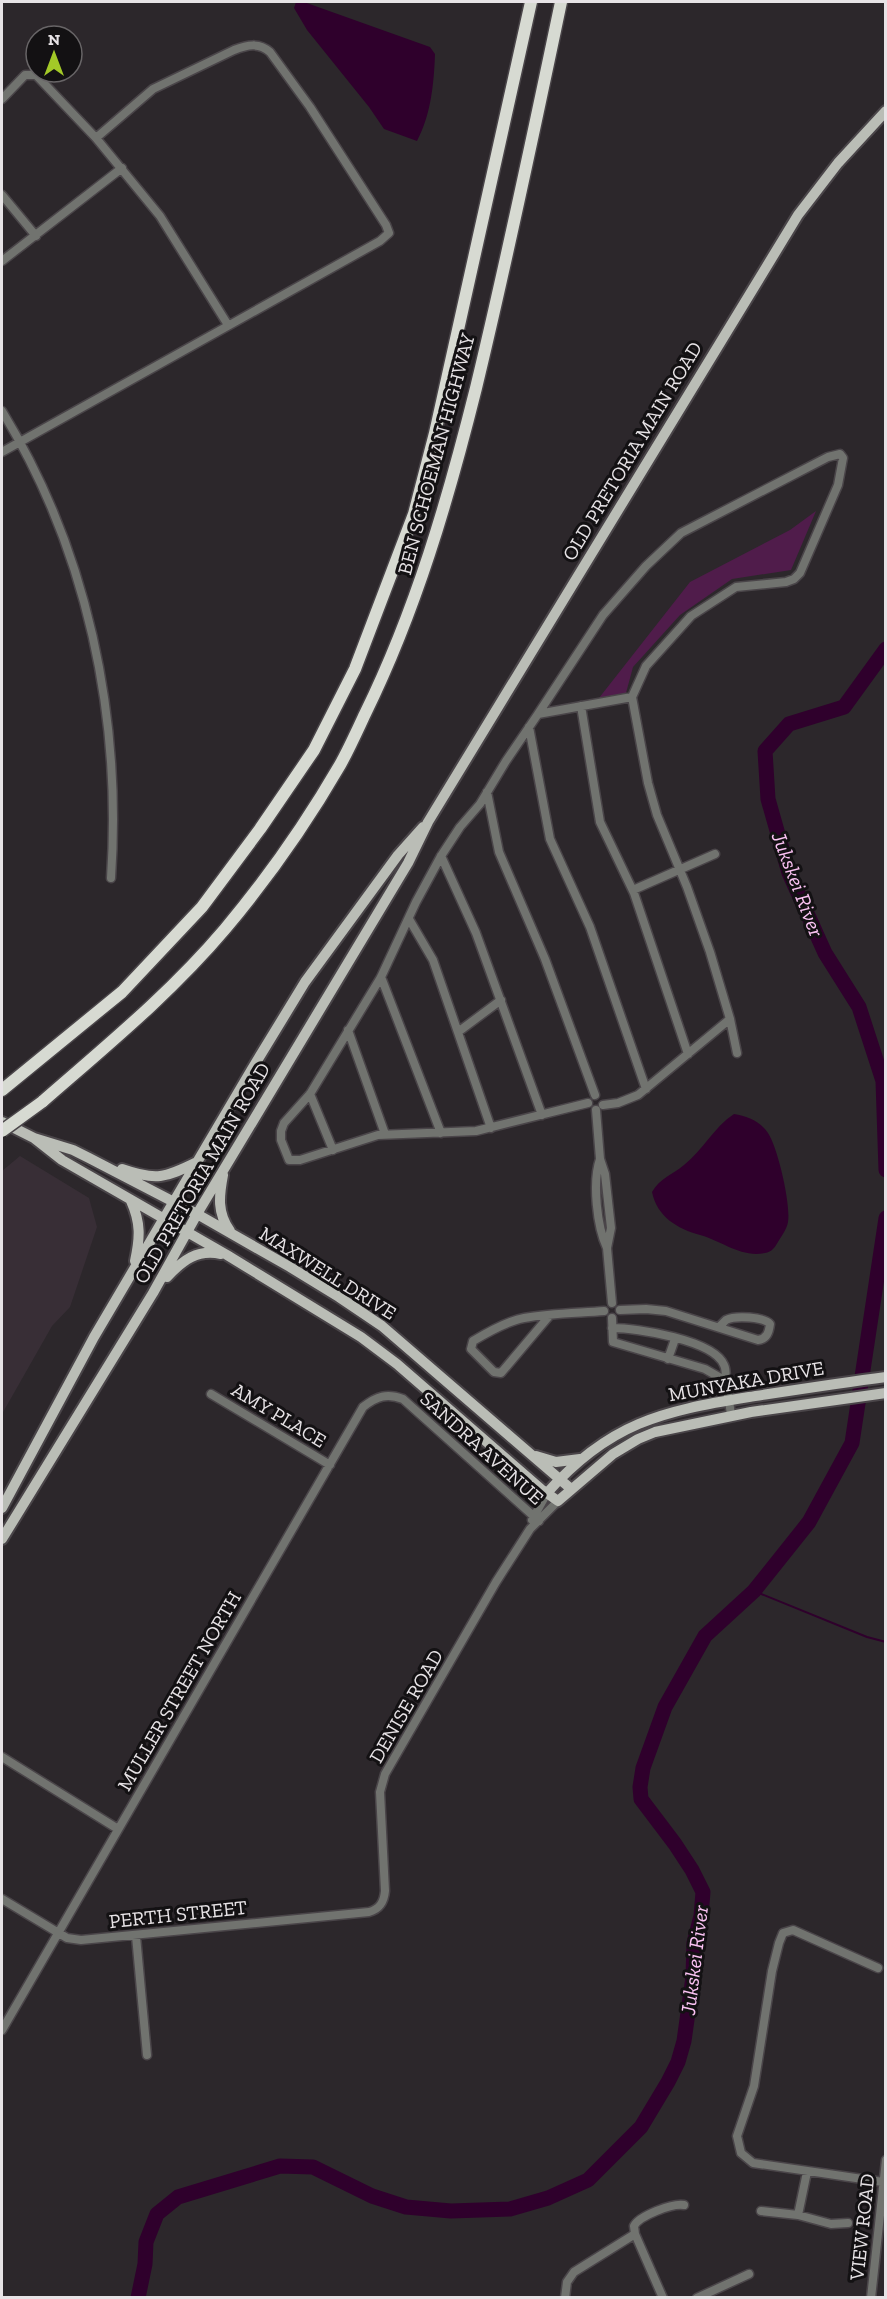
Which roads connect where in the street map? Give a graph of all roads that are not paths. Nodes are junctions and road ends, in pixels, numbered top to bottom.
1 (531, 2) edge
2 (561, 2) edge
3 (2, 99) edge
4 (885, 111) edge
5 (96, 138) junction
6 (122, 168) junction
7 (2, 195) edge
8 (36, 236) junction
9 (2, 261) edge
10 (228, 325) junction
11 (2, 411) edge
12 (20, 441) junction
13 (2, 452) edge
14 (632, 697) junction
15 (582, 706) junction
16 (538, 714) junction
17 (529, 727) junction
18 (487, 792) junction
19 (428, 822) junction
20 (715, 854) dead end
21 (441, 856) junction
22 (680, 870) junction
23 (111, 878) dead end
24 (633, 890) junction
25 (409, 919) junction
26 (381, 977) junction
27 (501, 1000) junction
28 (730, 1019) junction
29 (348, 1030) junction
30 (458, 1032) junction
31 (737, 1053) dead end
32 (688, 1054) junction
33 (646, 1089) junction
34 (2, 1090) edge
35 (310, 1094) junction
36 (595, 1095) junction
37 (588, 1103) junction
38 (600, 1107) junction
39 (542, 1115) junction
40 (2, 1122) edge
41 (492, 1128) junction
42 (2, 1131) edge
43 (441, 1132) junction
44 (385, 1134) junction
45 (34, 1138) junction
46 (333, 1150) junction
47 (600, 1159) junction
48 (96, 1161) junction
49 (197, 1162) junction
50 (224, 1169) junction
51 (131, 1201) junction
52 (173, 1203) junction
53 (197, 1214) junction
54 (163, 1220) junction
55 (188, 1233) junction
56 (231, 1234) junction
57 (607, 1248) junction
58 (227, 1255) junction
59 (134, 1270) junction
60 (153, 1293) junction
61 (612, 1303) junction
62 (620, 1310) junction
63 (604, 1311) junction
64 (550, 1315) junction
65 (612, 1318) junction
66 (719, 1327) junction
67 (612, 1328) junction
68 (675, 1339) junction
69 (668, 1359) junction
70 (885, 1377) edge
71 (726, 1381) junction
72 (885, 1393) edge
73 (211, 1394) dead end
74 (404, 1399) joint
75 (729, 1400) junction
76 (731, 1416) junction
77 (530, 1455) junction
78 (583, 1458) junction
79 (330, 1465) junction
80 (560, 1479) junction
81 (570, 1488) junction
82 (547, 1493) junction
83 (558, 1501) junction
84 (2, 1508) edge
85 (536, 1518) junction
86 (2, 1539) edge
87 (2, 1757) edge
88 (118, 1828) junction
89 (2, 1899) edge
90 (369, 1912) joint
91 (59, 1933) junction
92 (136, 1936) junction
93 (878, 1968) dead end
94 (2, 2030) edge
95 (147, 2055) dead end
96 (885, 2160) edge
97 (807, 2172) junction
98 (883, 2182) junction
99 (684, 2205) dead end
100 (761, 2211) dead end
101 (798, 2215) junction
102 (848, 2223) dead end
103 (634, 2231) junction
104 (749, 2274) dead end
105 (565, 2298) edge
106 (663, 2298) edge
107 (697, 2298) edge
108 (871, 2298) edge

1 - 34 highway, BEN SCHOEMAN HIGHWAY
2 - 42 highway, BEN SCHOEMAN HIGHWAY, bridge
3 - 5 street
4 - 19 main road, OLD PRETORIA MAIN ROAD
5 - 6 street
5 - 10 street
6 - 8 street
6 - 10 street
7 - 8 street
8 - 9 street
10 - 12 street
11 - 12 street
12 - 13 street
12 - 23 street
14 - 15 street
14 - 16 street
14 - 22 street
15 - 16 street
15 - 24 street
16 - 17 street
17 - 18 street
17 - 33 street
18 - 21 street
18 - 36 street
19 - 49 main road, OLD PRETORIA MAIN ROAD
19 - 50 main road, OLD PRETORIA MAIN ROAD
20 - 22 street
21 - 25 street
21 - 27 street
22 - 24 street
22 - 28 street
24 - 32 street
25 - 26 street
25 - 30 street
26 - 29 street
26 - 43 street
27 - 30 street
27 - 39 street
28 - 31 street
28 - 32 street
29 - 35 street
29 - 44 street
30 - 41 street
32 - 33 street
33 - 38 street
35 - 46 street
35 - 46 street
36 - 37 street
36 - 38 street
37 - 38 street
37 - 39 street
38 - 47 street
39 - 41 street
40 - 45 main road, MAXWELL DRIVE
41 - 43 street
43 - 44 street
44 - 46 street
45 - 48 main road, MAXWELL DRIVE
45 - 51 main road, MAXWELL DRIVE
47 - 57 street
47 - 57 street
48 - 49 main road
48 - 52 main road, MAXWELL DRIVE
49 - 52 main road, OLD PRETORIA MAIN ROAD
50 - 53 main road, OLD PRETORIA MAIN ROAD
50 - 56 main road
51 - 54 main road, MAXWELL DRIVE
51 - 59 main road
52 - 53 main road, MAXWELL DRIVE
52 - 54 main road, OLD PRETORIA MAIN ROAD
53 - 55 main road, OLD PRETORIA MAIN ROAD
53 - 56 main road, MAXWELL DRIVE
54 - 55 main road, MAXWELL DRIVE
54 - 59 main road, OLD PRETORIA MAIN ROAD
55 - 58 main road, MAXWELL DRIVE
55 - 60 main road, OLD PRETORIA MAIN ROAD
56 - 77 main road, MAXWELL DRIVE
57 - 61 street
58 - 60 main road
58 - 82 main road, MAXWELL DRIVE
59 - 84 main road, OLD PRETORIA MAIN ROAD
60 - 86 main road, OLD PRETORIA MAIN ROAD
61 - 62 street
61 - 63 street
62 - 65 street
62 - 66 street
63 - 64 street
63 - 65 street
64 - 64 street
65 - 67 street
66 - 66 street
67 - 68 street
67 - 69 street
68 - 69 street
68 - 71 street
69 - 71 street
70 - 75 main road, MUNYAKA DRIVE
71 - 75 street
72 - 76 main road, MUNYAKA DRIVE
73 - 79 street, AMY PLACE
74 - 79 street, MULLER STREET NORTH
74 - 85 street, SANDRA AVENUE
75 - 76 street
75 - 78 main road, MUNYAKA DRIVE
76 - 81 main road, MUNYAKA DRIVE
77 - 78 main road
77 - 80 main road, MAXWELL DRIVE
78 - 80 main road, MUNYAKA DRIVE
79 - 88 street, MULLER STREET NORTH
80 - 81 main road, MAXWELL DRIVE
80 - 82 main road, MUNYAKA DRIVE
81 - 83 main road, MUNYAKA DRIVE
82 - 83 main road, MAXWELL DRIVE
82 - 85 street, DENISE ROAD
83 - 85 street
85 - 90 street, DENISE ROAD
87 - 88 street
88 - 91 street, MULLER STREET NORTH
89 - 91 street, PERTH STREET
90 - 92 street, PERTH STREET
91 - 92 street, PERTH STREET
91 - 94 street, MULLER STREET NORTH
92 - 95 street
93 - 97 street
96 - 98 street, VIEW ROAD
97 - 98 street
97 - 101 street
98 - 108 street, VIEW ROAD
99 - 103 street
100 - 101 street
101 - 102 street
103 - 105 street
103 - 106 street
104 - 107 street

